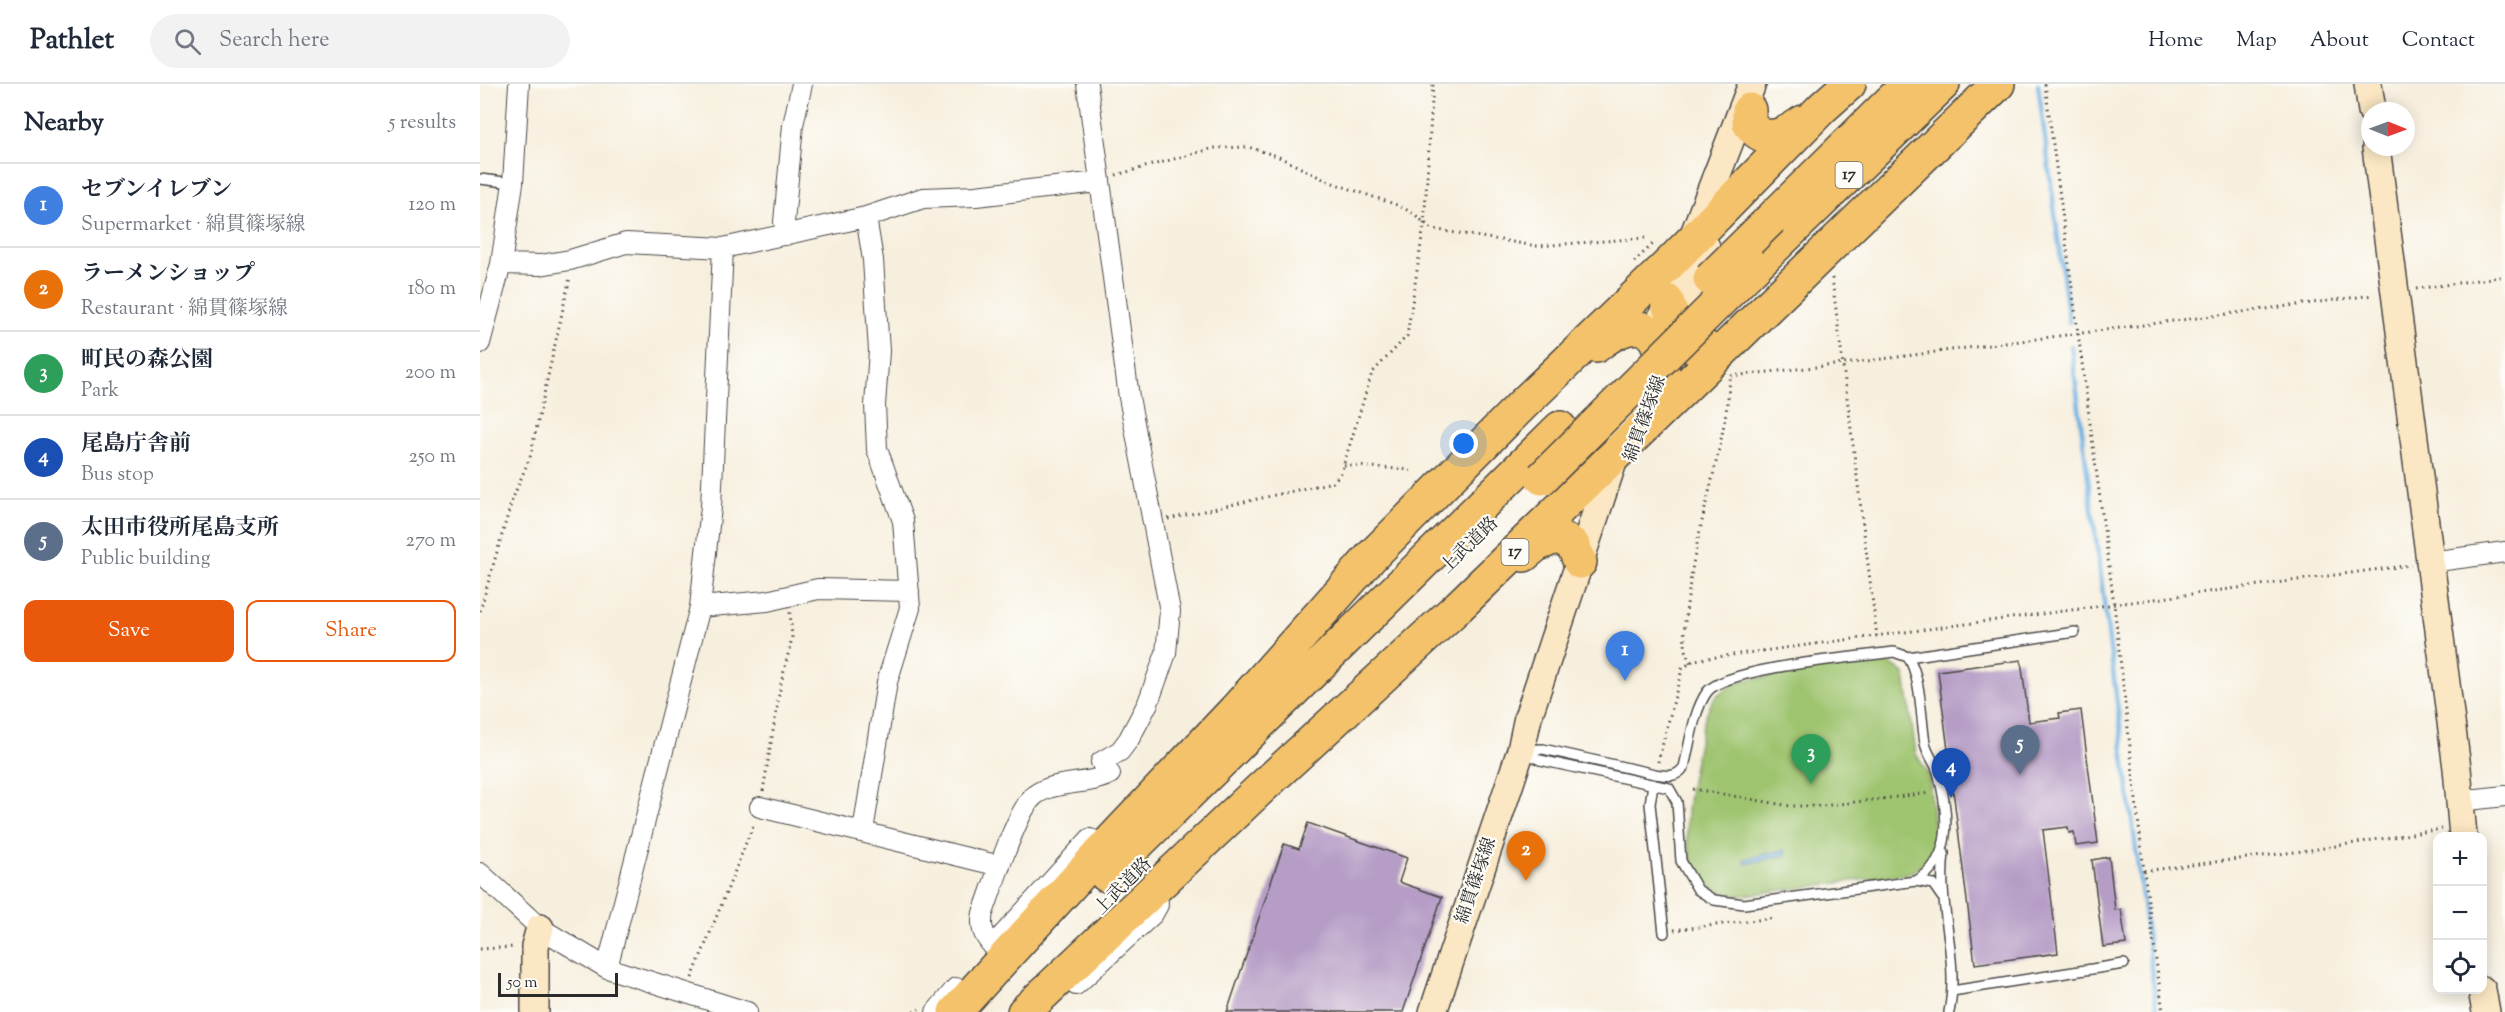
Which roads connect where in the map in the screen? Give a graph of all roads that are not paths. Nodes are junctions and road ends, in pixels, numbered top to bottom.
1 (519, 84) edge
2 (802, 84) edge
3 (1087, 84) edge
4 (1849, 84) edge
5 (1908, 84) edge
6 (1943, 84) edge
7 (1998, 84) edge
8 (2368, 84) edge
9 (1752, 93) edge
10 (2371, 102) edge
11 (1822, 107) junction
12 (2377, 156) edge
13 (480, 179) edge
14 (1098, 182) junction
15 (513, 183) junction
16 (1717, 215) junction
17 (866, 217) junction
18 (786, 235) junction
19 (1688, 245) junction
20 (723, 248) junction
21 (501, 264) junction
22 (1775, 299) junction
23 (1667, 301) joint
24 (1666, 336) junction
25 (480, 343) edge
26 (1664, 372) joint
27 (1522, 405) junction
28 (1644, 427) junction
29 (1615, 455) junction
30 (2505, 552) edge
31 (1580, 562) junction
32 (2430, 562) junction
33 (909, 591) junction
34 (700, 607) junction
35 (1458, 607) junction
36 (2075, 632) dead end
37 (1908, 657) junction
38 (1521, 750) junction
39 (1654, 779) junction
40 (2505, 796) edge
41 (760, 807) dead end
42 (2461, 821) edge
43 (863, 831) junction
44 (1946, 839) junction
45 (1107, 844) junction
46 (1000, 866) junction
47 (480, 873) edge
48 (1916, 880) junction
49 (1156, 888) junction
50 (1943, 899) junction
51 (1664, 933) road end
52 (538, 937) junction
53 (993, 946) junction
54 (2124, 964) dead end
55 (607, 968) junction
56 (1952, 991) junction
57 (2483, 994) edge
58 (535, 1012) edge
59 (747, 1012) edge
60 (936, 1012) edge
61 (955, 1012) edge
62 (968, 1012) edge
63 (1001, 1012) edge
64 (1024, 1012) edge
65 (1047, 1012) edge
66 (1433, 1012) edge
67 (1949, 1012) edge
68 (2486, 1012) edge

1 - 15 street
2 - 18 street
3 - 14 street
4 - 11 highway
5 - 62 highway, 上武道路 / 17, bridge
6 - 63 highway, 上武道路 / 17, bridge
7 - 22 highway, 17
8 - 10 main road
9 - 11 highway
9 - 16 main road, 綿貫篠塚線
9 - 19 main road
11 - 16 highway
12 - 32 main road
13 - 15 lane
14 - 17 street
14 - 46 street
15 - 21 street
16 - 19 highway
16 - 24 main road, 綿貫篠塚線
17 - 18 street
17 - 33 street
18 - 20 street
19 - 23 main road
19 - 27 highway
20 - 21 street
20 - 34 street
21 - 25 street
22 - 24 highway
22 - 28 highway, 17
23 - 24 highway
24 - 26 highway
24 - 27 highway
24 - 29 main road, 綿貫篠塚線
26 - 28 main road, 綿貫篠塚線
27 - 45 highway
28 - 29 highway, 17
28 - 38 main road, 綿貫篠塚線
29 - 31 main road, 綿貫篠塚線
29 - 35 highway, 17
30 - 32 street
31 - 35 highway
31 - 38 main road, 綿貫篠塚線
32 - 42 main road
33 - 34 street
33 - 43 street
34 - 55 street
35 - 49 highway, 17
36 - 37 lane
37 - 39 lane
37 - 44 lane
38 - 39 lane
38 - 66 main road, 綿貫篠塚線
39 - 48 lane
39 - 51 lane
40 - 42 street
41 - 43 street
43 - 46 street
44 - 48 lane
44 - 50 lane
45 - 53 street
45 - 61 highway
46 - 53 street
47 - 52 street
48 - 50 lane
49 - 64 highway, 17
49 - 65 street
50 - 56 lane
52 - 55 street
52 - 58 main road
53 - 60 street
54 - 56 lane
55 - 59 street
56 - 67 lane
57 - 68 main road

